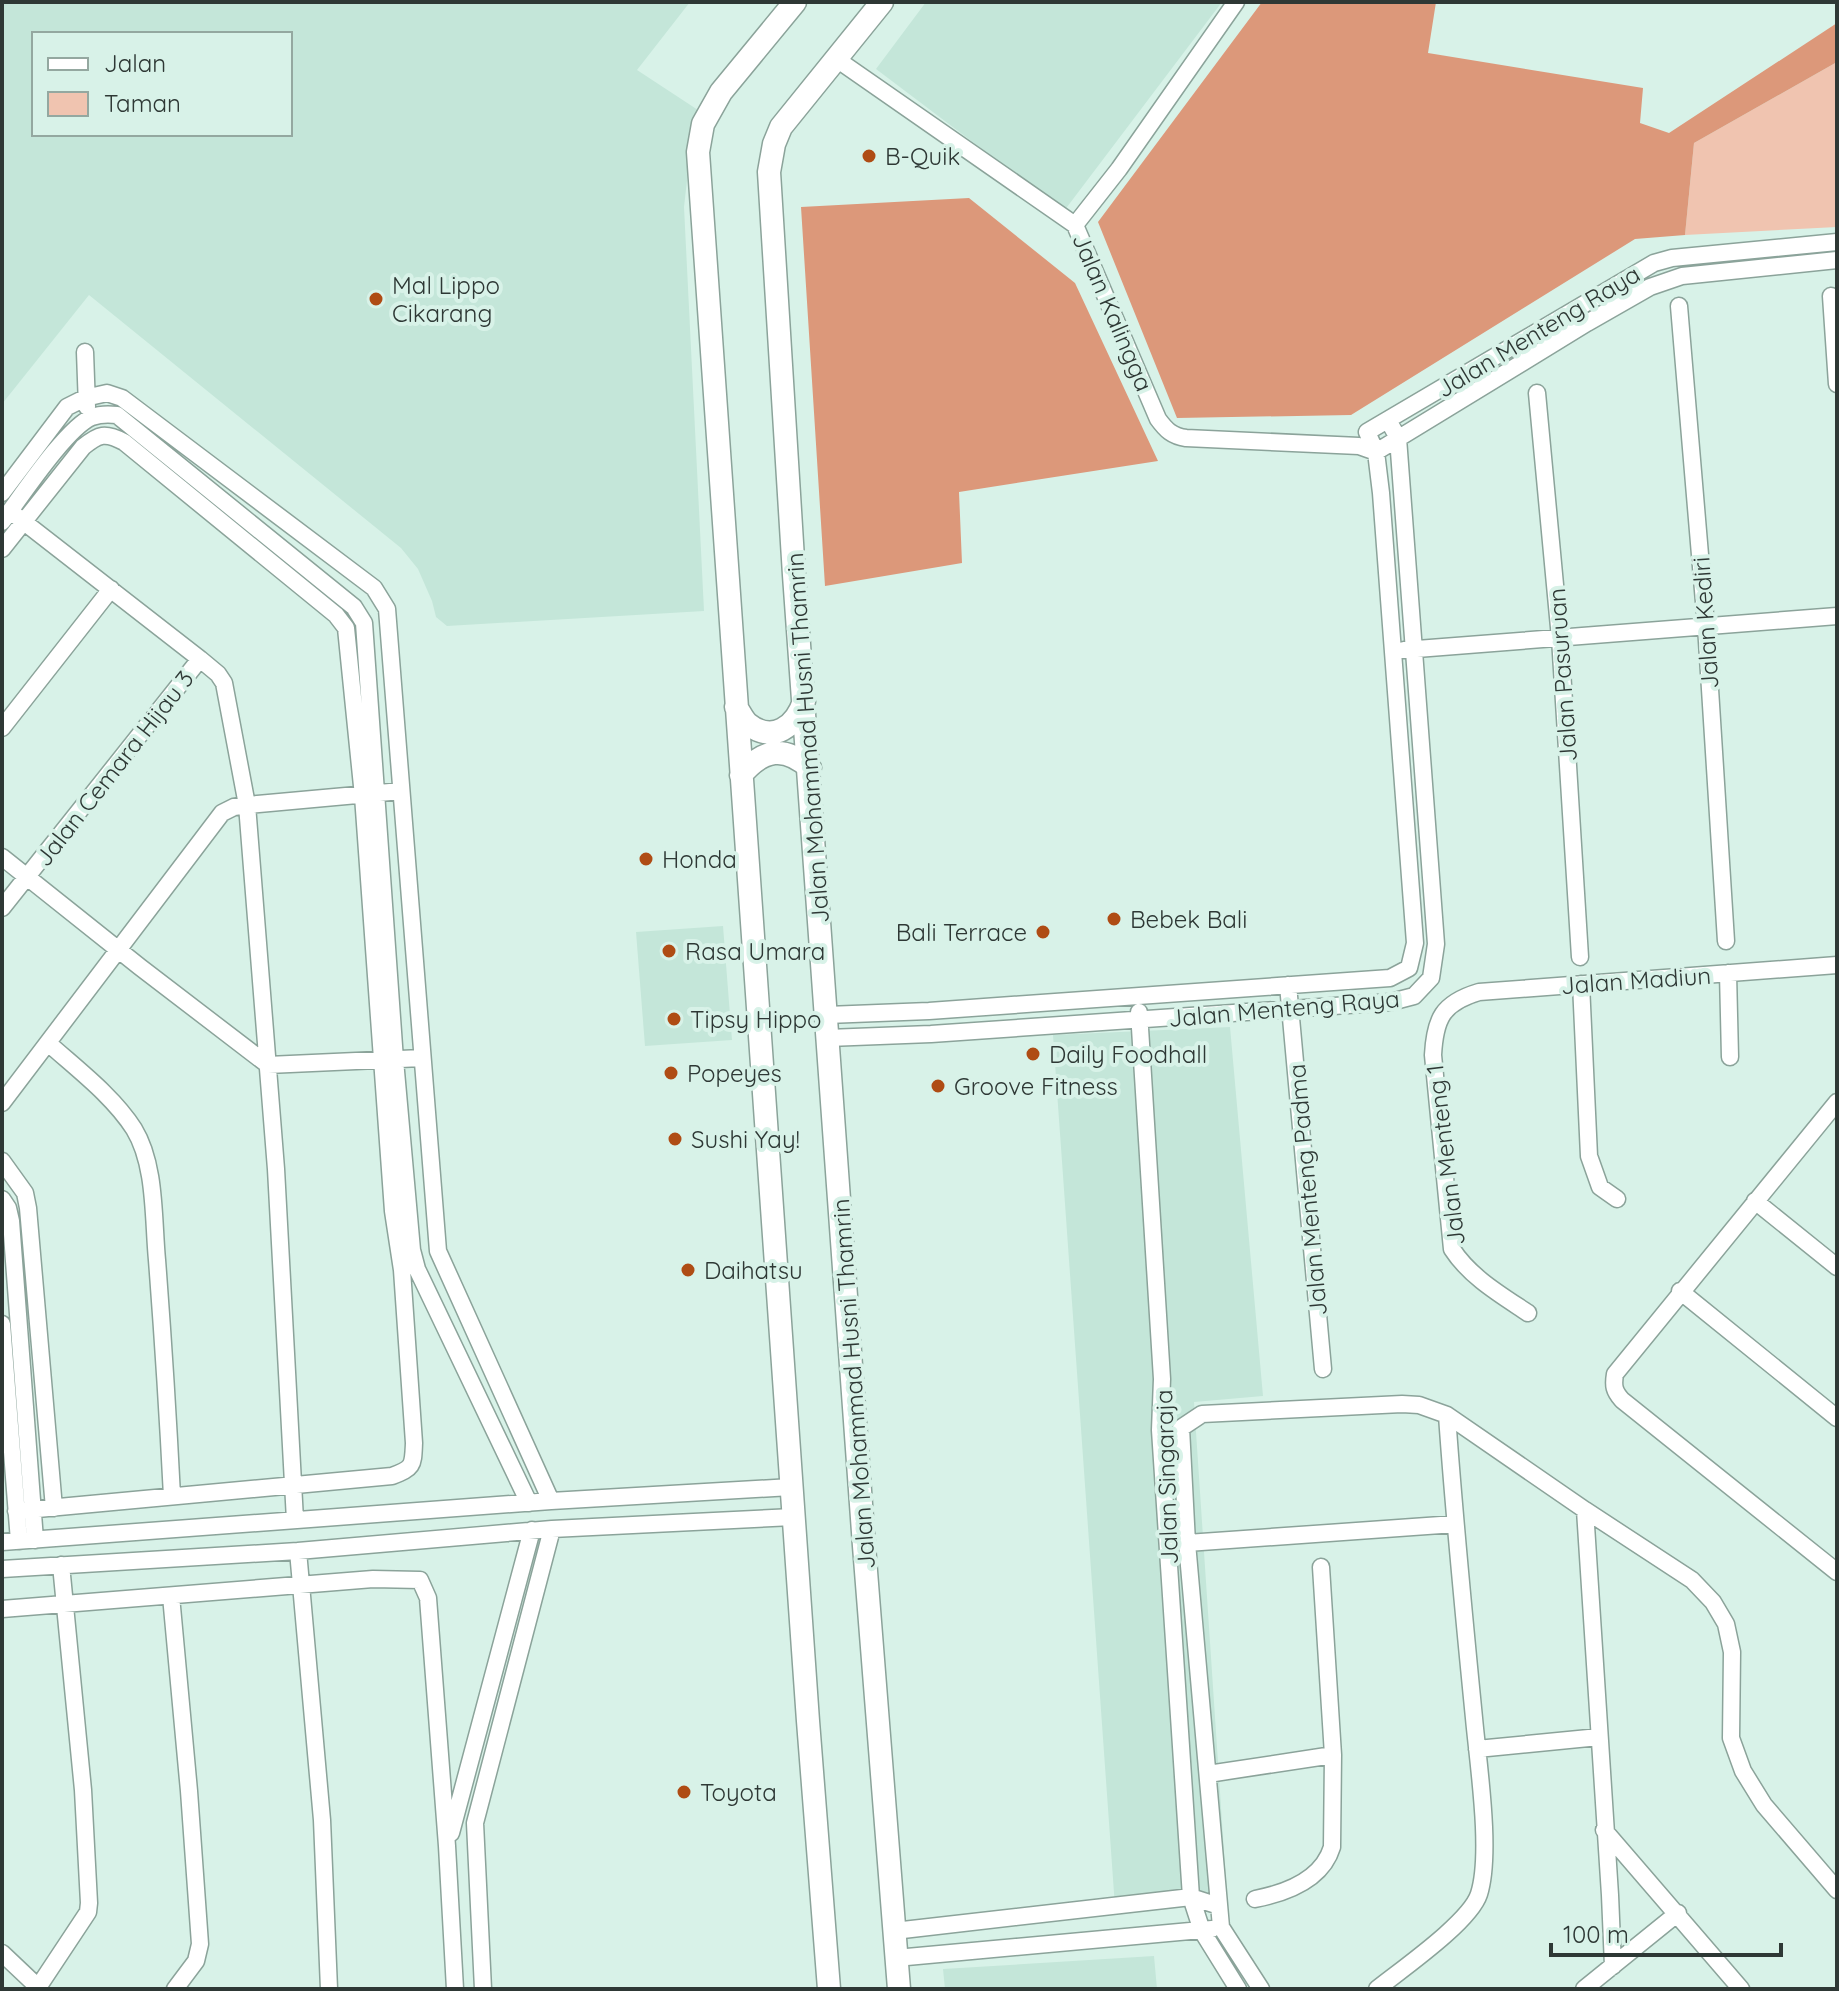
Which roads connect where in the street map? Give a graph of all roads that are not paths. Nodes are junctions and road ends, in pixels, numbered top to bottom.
1 (795, 2) edge
2 (882, 2) edge
3 (1236, 2) edge
4 (835, 58) junction
5 (1075, 225) junction
6 (1837, 242) edge
7 (1837, 260) edge
8 (1831, 296) dead end
9 (1679, 306) dead end
10 (85, 352) dead end
11 (1837, 384) edge
12 (1537, 393) dead end
13 (85, 398) junction
14 (90, 418) junction
15 (1388, 420) junction
16 (98, 435) junction
17 (1398, 438) junction
18 (1360, 441) junction
19 (1376, 452) junction
20 (2, 493) edge
21 (12, 518) edge
22 (2, 549) edge
23 (111, 589) junction
24 (1837, 616) edge
25 (1706, 626) junction
26 (1560, 638) junction
27 (1413, 649) junction
28 (1392, 651) junction
29 (200, 659) junction
30 (805, 700) junction
31 (736, 707) junction
32 (2, 728) edge
33 (810, 768) junction
34 (741, 775) junction
35 (401, 791) junction
36 (370, 795) junction
37 (247, 805) junction
38 (2, 857) edge
39 (27, 877) junction
40 (2, 908) edge
41 (1726, 941) dead end
42 (119, 950) junction
43 (1580, 957) dead end
44 (1837, 965) edge
45 (1728, 973) junction
46 (1581, 984) junction
47 (1288, 985) junction
48 (1137, 996) junction
49 (1290, 1010) junction
50 (1442, 1013) joint
51 (827, 1015) junction
52 (1139, 1020) junction
53 (828, 1038) junction
54 (48, 1043) junction
55 (1730, 1057) dead end
56 (422, 1058) junction
57 (388, 1060) junction
58 (268, 1065) junction
59 (2, 1103) edge
60 (1835, 1110) edge
61 (2, 1161) edge
62 (2, 1199) edge
63 (1617, 1199) dead end
64 (1755, 1201) junction
65 (407, 1259) junction
66 (32, 1260) junction
67 (14, 1263) junction
68 (1837, 1267) edge
69 (1680, 1291) junction
70 (1528, 1313) dead end
71 (2, 1324) edge
72 (1323, 1369) dead end
73 (15, 1384) junction
74 (1447, 1415) junction
75 (1837, 1418) edge
76 (292, 1485) junction
77 (791, 1487) junction
78 (172, 1496) junction
79 (635, 1498) junction
80 (551, 1501) junction
81 (529, 1503) junction
82 (54, 1508) junction
83 (1585, 1510) junction
84 (24, 1511) junction
85 (793, 1517) junction
86 (295, 1520) junction
87 (257, 1523) junction
88 (636, 1524) junction
89 (1455, 1524) junction
90 (552, 1529) junction
91 (532, 1530) junction
92 (19, 1541) edge
93 (1187, 1543) junction
94 (298, 1551) junction
95 (259, 1553) junction
96 (61, 1565) junction
97 (1321, 1567) dead end
98 (2, 1569) edge
99 (1837, 1572) edge
100 (302, 1585) junction
101 (171, 1596) junction
102 (65, 1604) junction
103 (2, 1609) edge
104 (1599, 1737) junction
105 (1477, 1749) junction
106 (1333, 1755) junction
107 (1208, 1774) junction
108 (1604, 1830) junction
109 (447, 1846) junction
110 (1837, 1890) edge
111 (1191, 1897) junction
112 (1255, 1899) dead end
113 (1219, 1906) junction
114 (1678, 1913) junction
115 (1221, 1927) junction
116 (894, 1931) junction
117 (1202, 1931) junction
118 (2, 1953) edge
119 (896, 1958) junction
120 (1613, 1966) junction
121 (38, 1989) edge
122 (175, 1989) edge
123 (329, 1989) edge
124 (455, 1989) edge
125 (483, 1989) edge
126 (829, 1989) edge
127 (899, 1989) edge
128 (1238, 1989) edge
129 (1261, 1989) edge
130 (1377, 1989) edge
131 (1584, 1989) edge
132 (1741, 1989) edge

1 - 31 street
2 - 4 street, Jalan Mohammad Husni Thamrin
3 - 5 street, Jalan Kalingga
4 - 5 street
4 - 30 street, Jalan Mohammad Husni Thamrin
5 - 18 street, Jalan Kalingga
6 - 15 street, Jalan Menteng Raya
7 - 17 street, Jalan Menteng Raya
8 - 11 street
9 - 25 street, Jalan Kediri
10 - 13 street
12 - 26 street, Jalan Pasuruan
13 - 14 street
13 - 20 street
13 - 35 street
14 - 16 street
14 - 21 street
14 - 36 street
15 - 17 street, Jalan Menteng Raya
15 - 18 street, Jalan Menteng Raya
16 - 21 street
16 - 36 street
17 - 19 street, Jalan Menteng Raya
17 - 27 street, Jalan Menteng Raya
18 - 19 street, Jalan Menteng Raya
19 - 28 street, Jalan Menteng Raya
21 - 22 street
21 - 23 street
23 - 29 street
23 - 32 street
24 - 25 street
25 - 26 street
25 - 41 street, Jalan Kediri
26 - 27 street
26 - 43 street, Jalan Pasuruan
27 - 28 street
27 - 49 street, Jalan Menteng Raya
28 - 47 street, Jalan Menteng Raya
29 - 37 street
29 - 39 street, Jalan Cemara Hijau 3
30 - 31 street
30 - 33 street, Jalan Mohammad Husni Thamrin
31 - 34 street
33 - 34 street
33 - 51 street, Jalan Mohammad Husni Thamrin
34 - 77 street
35 - 36 street
35 - 56 street
36 - 37 street
36 - 57 street
37 - 42 street
37 - 58 street
38 - 39 street
39 - 40 street, Jalan Cemara Hijau 3
39 - 42 street
42 - 54 street
42 - 58 street
44 - 45 street, Jalan Madiun
45 - 46 street, Jalan Madiun
45 - 55 street
46 - 50 street, Jalan Madiun
46 - 63 street
47 - 48 street, Jalan Menteng Raya
47 - 49 street, Jalan Menteng Padma
48 - 51 street, Jalan Menteng Raya
48 - 52 street, Jalan Singaraja
49 - 52 street, Jalan Menteng Raya
49 - 72 street, Jalan Menteng Padma
50 - 70 street, Jalan Menteng 1
51 - 53 street, Jalan Mohammad Husni Thamrin
52 - 53 street, Jalan Menteng Raya
52 - 111 street, Jalan Singaraja
53 - 116 street, Jalan Mohammad Husni Thamrin
54 - 59 street
54 - 78 street
56 - 57 street
56 - 80 street
57 - 58 street
57 - 65 street
58 - 76 street
60 - 64 street
61 - 66 street
62 - 67 street
64 - 68 street
64 - 69 street
65 - 76 street
65 - 81 street
66 - 67 street
66 - 82 street
67 - 73 street
69 - 75 street
69 - 99 street
71 - 73 street
73 - 84 street
74 - 83 street
74 - 89 street
74 - 93 street
76 - 78 street
76 - 86 street
77 - 79 street
77 - 85 street
78 - 82 street
79 - 80 street
79 - 88 street
80 - 81 street
81 - 86 street
82 - 84 street
83 - 104 street
83 - 110 street
84 - 92 street
85 - 88 street
85 - 126 street
86 - 87 street
87 - 92 street
87 - 95 street
88 - 90 street
89 - 93 street
89 - 105 street
90 - 91 street
90 - 125 street
91 - 94 street
91 - 109 street
93 - 107 street
94 - 95 street
94 - 100 street
95 - 96 street
96 - 98 street
96 - 102 street
97 - 106 street
100 - 101 street
100 - 109 street
100 - 123 street
101 - 102 street
101 - 122 street
102 - 103 street
102 - 121 street
104 - 105 street
104 - 108 street
105 - 130 street
106 - 107 street
106 - 112 street
107 - 113 street
108 - 114 street
108 - 120 street
109 - 124 street
111 - 113 street
111 - 116 street
111 - 117 street, Jalan Singaraja
113 - 115 street
114 - 120 street
114 - 132 street
115 - 117 street
115 - 129 street
116 - 119 street, Jalan Mohammad Husni Thamrin
117 - 119 street
117 - 128 street, Jalan Singaraja
118 - 121 street
119 - 127 street, Jalan Mohammad Husni Thamrin
120 - 131 street

